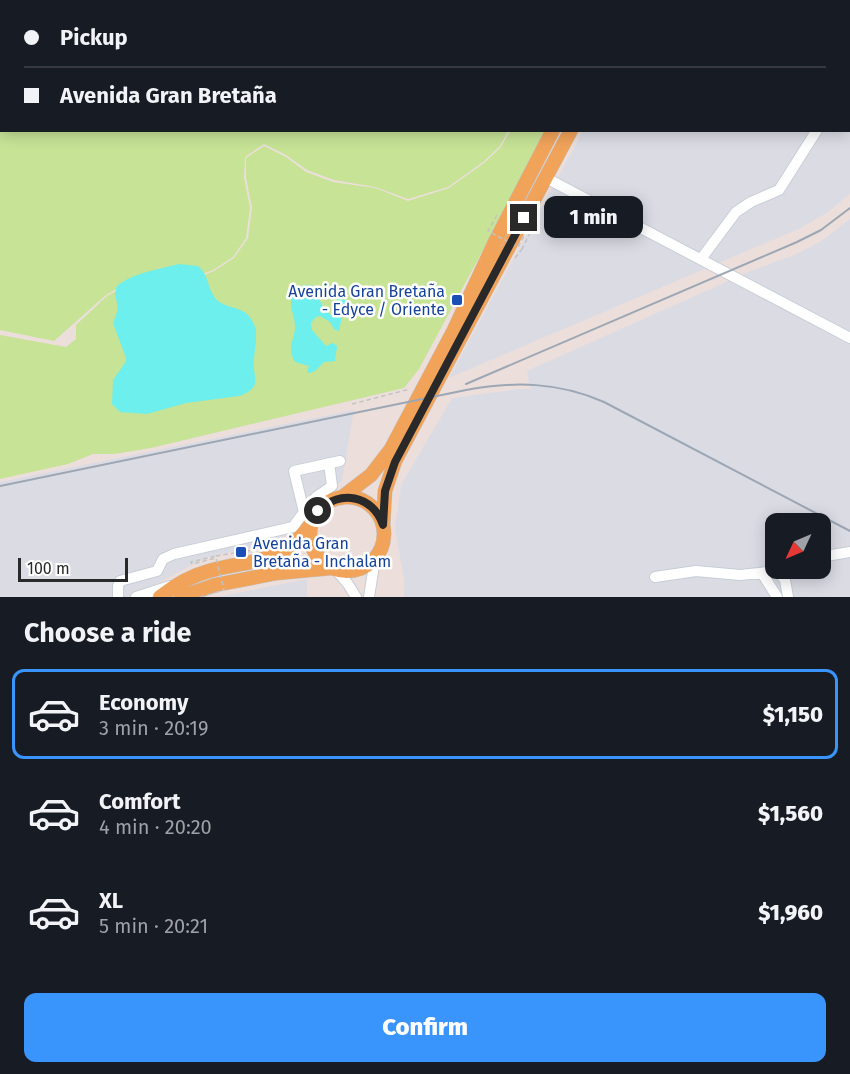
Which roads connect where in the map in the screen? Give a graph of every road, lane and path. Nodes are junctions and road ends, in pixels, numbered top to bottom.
1 (552, 132) edge
2 (570, 132) edge
3 (816, 132) edge
4 (546, 178) junction
5 (519, 193) junction
6 (497, 215) dead end
7 (522, 249) dead end
8 (701, 259) junction
9 (850, 338) edge
10 (413, 386) dead end
11 (352, 404) dead end
12 (341, 498) junction
13 (308, 517) junction
14 (383, 525) junction
15 (850, 552) edge
16 (831, 555) edge
17 (216, 556) dead end
18 (375, 559) junction
19 (334, 569) junction
20 (765, 572) edge
21 (762, 573) junction
22 (655, 577) dead end
23 (785, 579) edge
24 (182, 582) junction
25 (118, 597) edge
26 (136, 597) edge
27 (160, 597) edge
28 (181, 597) edge
29 (200, 597) edge
30 (356, 597) edge
31 (369, 597) edge
32 (777, 597) edge
33 (788, 597) edge

1 - 5 main road
2 - 4 main road
3 - 8 street
4 - 5 main road
4 - 8 street
4 - 14 main road
5 - 12 main road
6 - 7 path, bridge
8 - 9 street
10 - 11 path
12 - 13 main road
12 - 14 main road
13 - 13 street
13 - 19 main road
13 - 24 main road
13 - 25 street
14 - 18 main road
15 - 16 street
17 - 29 path, bridge
18 - 19 main road
18 - 31 street
19 - 28 main road
19 - 30 street
20 - 21 street
21 - 22 street
21 - 32 street
23 - 33 street
24 - 26 street
24 - 27 main road

